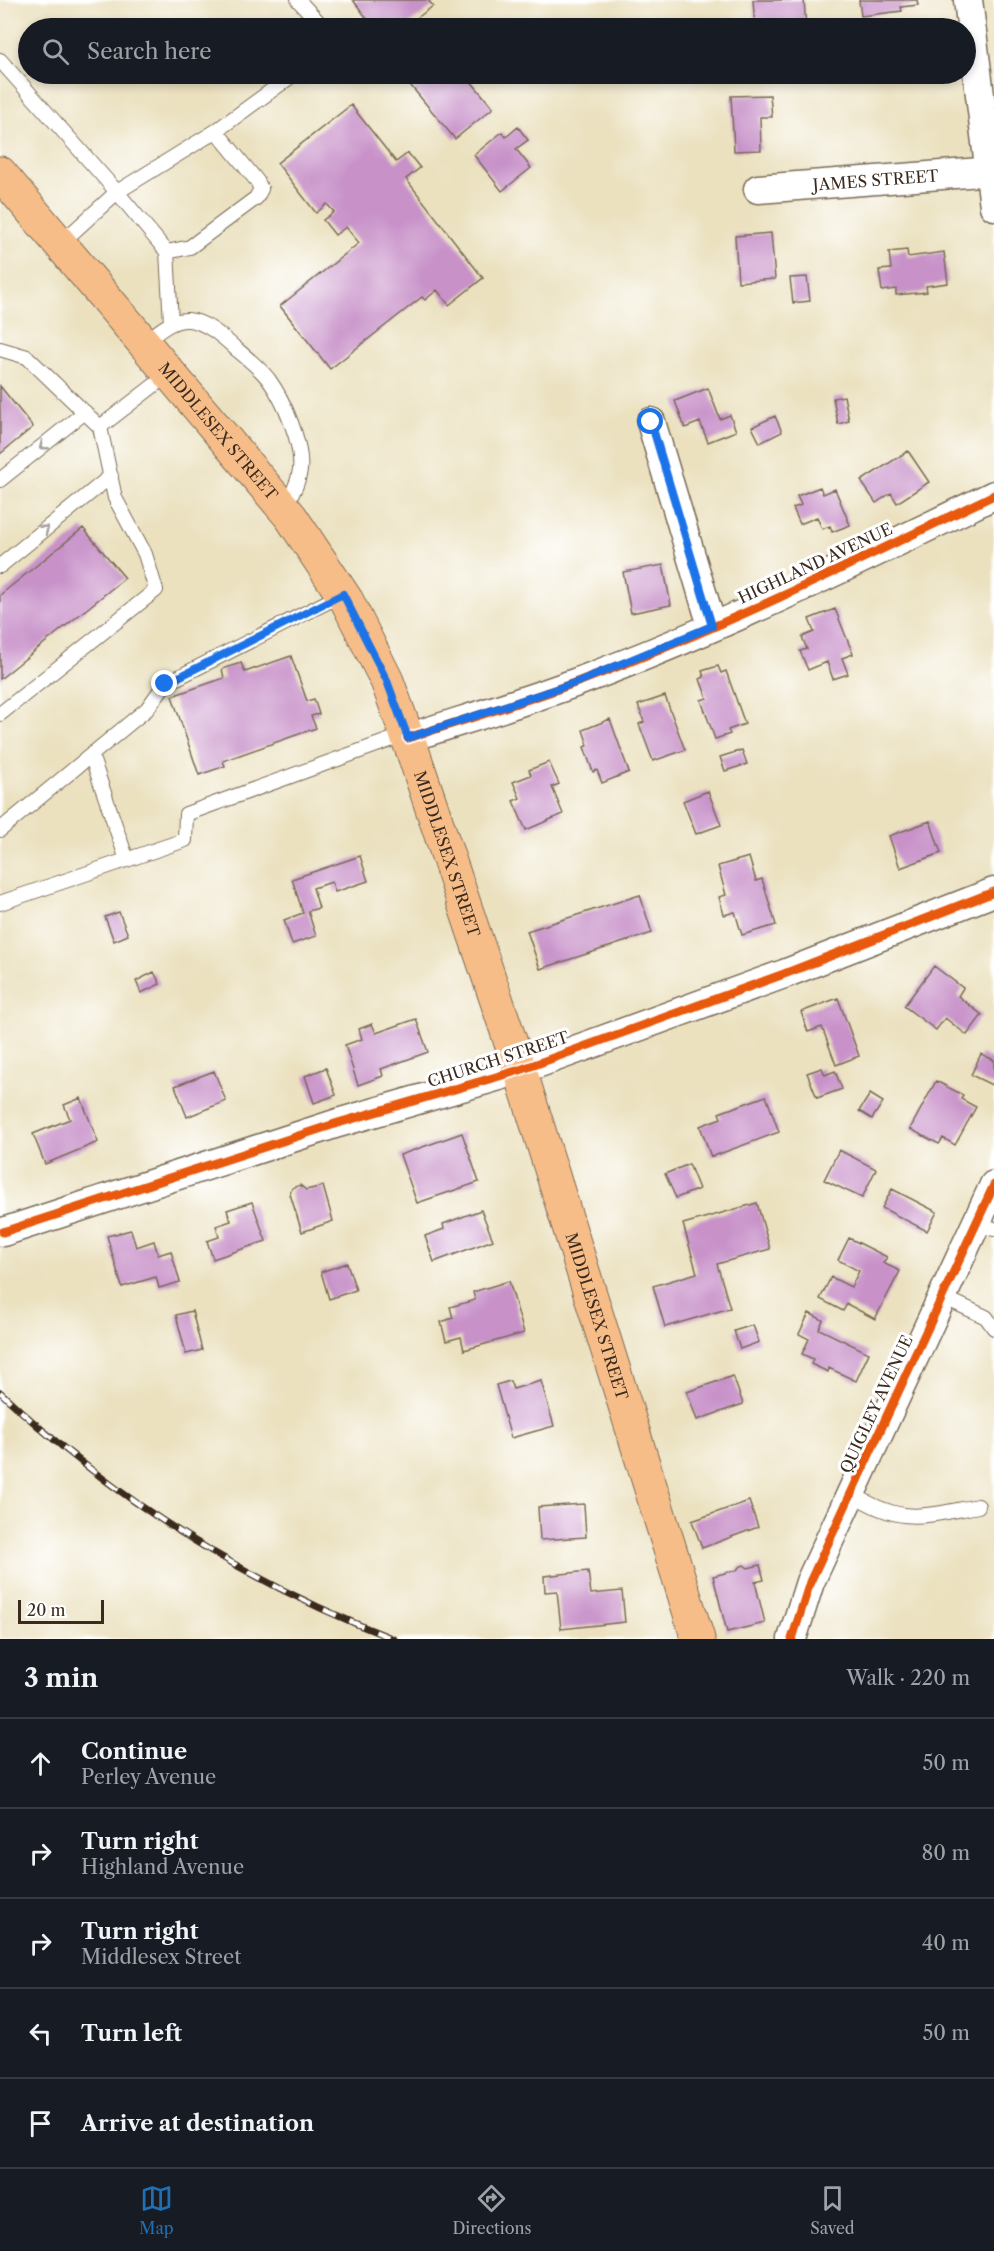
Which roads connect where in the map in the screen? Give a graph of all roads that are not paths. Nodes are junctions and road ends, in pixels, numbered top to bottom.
1 (298, 0) edge
2 (968, 0) edge
3 (315, 18) edge
4 (971, 18) edge
5 (976, 57) edge
6 (2, 68) edge
7 (280, 84) edge
8 (216, 131) junction
9 (992, 171) edge
10 (9, 188) edge
11 (758, 189) dead end
12 (117, 192) junction
13 (994, 206) edge
14 (60, 244) junction
15 (167, 252) junction
16 (171, 323) junction
17 (144, 343) junction
18 (0, 349) edge
19 (170, 374) junction
20 (85, 412) junction
21 (651, 422) dead end
22 (100, 427) junction
23 (111, 476) junction
24 (0, 480) edge
25 (994, 495) edge
26 (283, 508) junction
27 (0, 566) edge
28 (343, 594) junction
29 (712, 626) junction
30 (0, 714) edge
31 (408, 736) junction
32 (91, 755) junction
33 (0, 830) edge
34 (127, 860) junction
35 (994, 892) edge
36 (0, 903) edge
37 (520, 1070) junction
38 (994, 1185) edge
39 (985, 1226) edge
40 (3, 1232) dead end
41 (943, 1297) junction
42 (994, 1328) edge
43 (851, 1493) junction
44 (978, 1506) dead end
45 (698, 1639) edge
46 (792, 1639) edge

1 - 3 lane
2 - 4 street
5 - 9 street
6 - 12 lane
7 - 8 lane
8 - 12 lane
8 - 15 lane
9 - 11 street, JAMES STREET
9 - 13 street
10 - 14 main road, MIDDLESEX STREET
12 - 14 lane
12 - 15 lane
14 - 17 main road, MIDDLESEX STREET
15 - 16 lane
16 - 17 lane
16 - 26 lane
17 - 19 main road, MIDDLESEX STREET
18 - 20 lane
19 - 22 lane
19 - 26 main road, MIDDLESEX STREET
20 - 22 lane
20 -> 24 lane
21 - 29 street
22 - 23 lane
27 -> 23 lane
23 - 30 lane
25 - 29 street, HIGHLAND AVENUE
26 - 28 main road, MIDDLESEX STREET
28 - 31 main road, MIDDLESEX STREET
28 - 32 lane
29 - 31 street, HIGHLAND AVENUE
31 - 34 lane
31 - 37 main road, MIDDLESEX STREET
32 - 33 lane
32 - 34 lane
34 - 36 lane
35 - 37 street, CHURCH STREET
37 - 40 street, CHURCH STREET
37 - 45 main road, MIDDLESEX STREET
38 - 39 street, QUIGLEY AVENUE
39 - 41 street, QUIGLEY AVENUE
41 - 42 lane
41 - 43 street, QUIGLEY AVENUE
43 - 44 lane
43 - 46 street, QUIGLEY AVENUE

